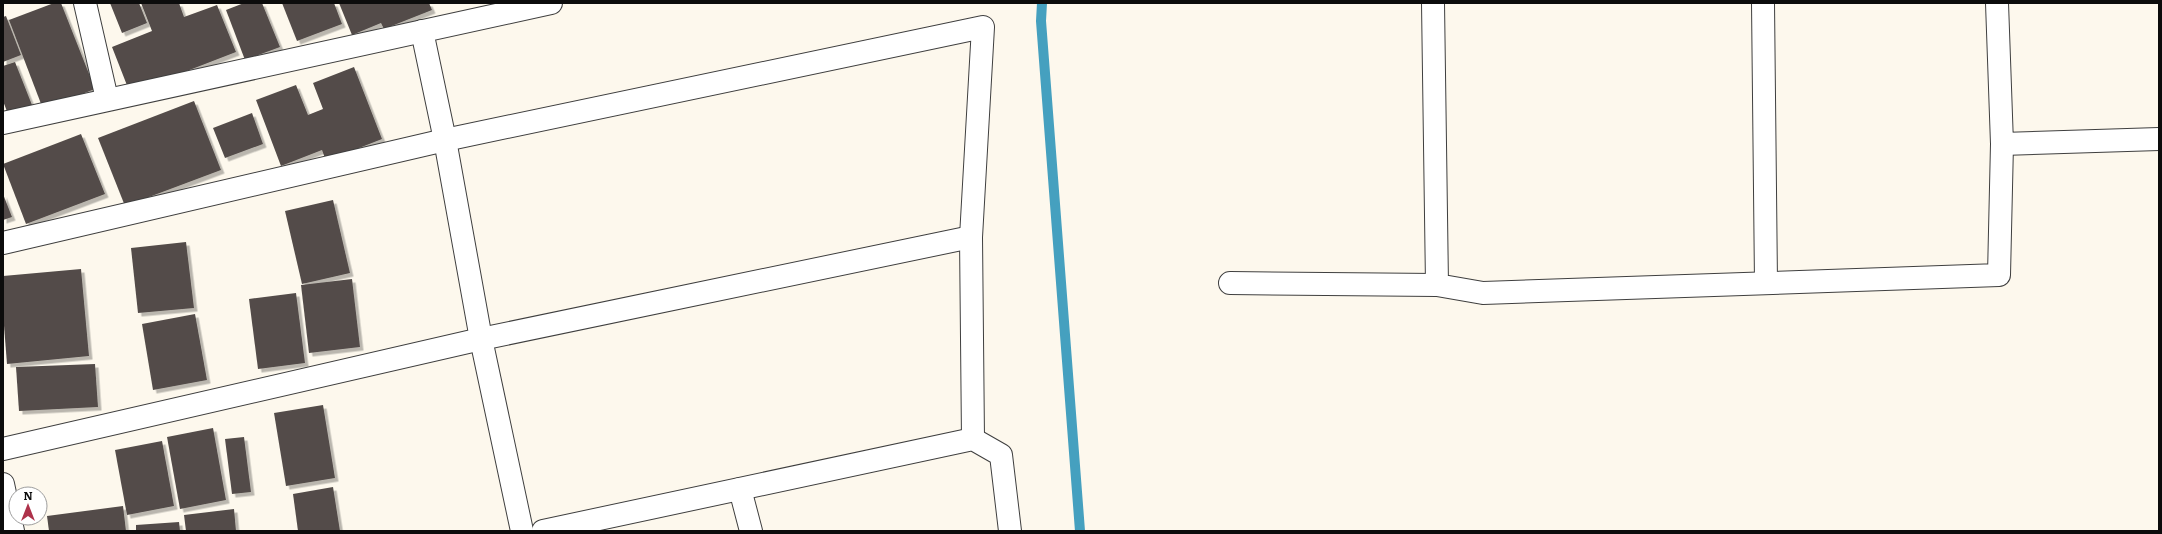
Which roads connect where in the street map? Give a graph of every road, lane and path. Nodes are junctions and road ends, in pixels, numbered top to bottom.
1 (84, 3) edge
2 (551, 3) edge
3 (1433, 3) edge
4 (1763, 3) edge
5 (1997, 3) edge
6 (422, 31) junction
7 (107, 99) junction
8 (3, 123) edge
9 (2159, 139) edge
10 (445, 140) junction
11 (2002, 144) junction
12 (971, 237) junction
13 (3, 242) edge
14 (1230, 282) dead end
15 (1766, 282) junction
16 (1437, 285) junction
17 (481, 339) junction
18 (973, 438) junction
19 (3, 449) edge
20 (3, 484) edge
21 (740, 489) junction
22 (13, 531) edge
23 (522, 531) edge
24 (543, 531) edge
25 (751, 531) edge
26 (1010, 531) edge

1 - 7 street
2 - 6 street
3 - 16 street
4 - 15 street
5 - 11 street
6 - 7 street
6 - 10 street
7 - 8 street
9 - 11 street
10 - 12 street
10 - 13 street
10 - 17 street
11 - 15 street
12 - 17 street
12 - 18 street
14 - 16 street
15 - 16 street
17 - 19 street
17 - 23 street
18 - 21 street
18 - 26 street
20 - 22 street
21 - 24 street
21 - 25 street

